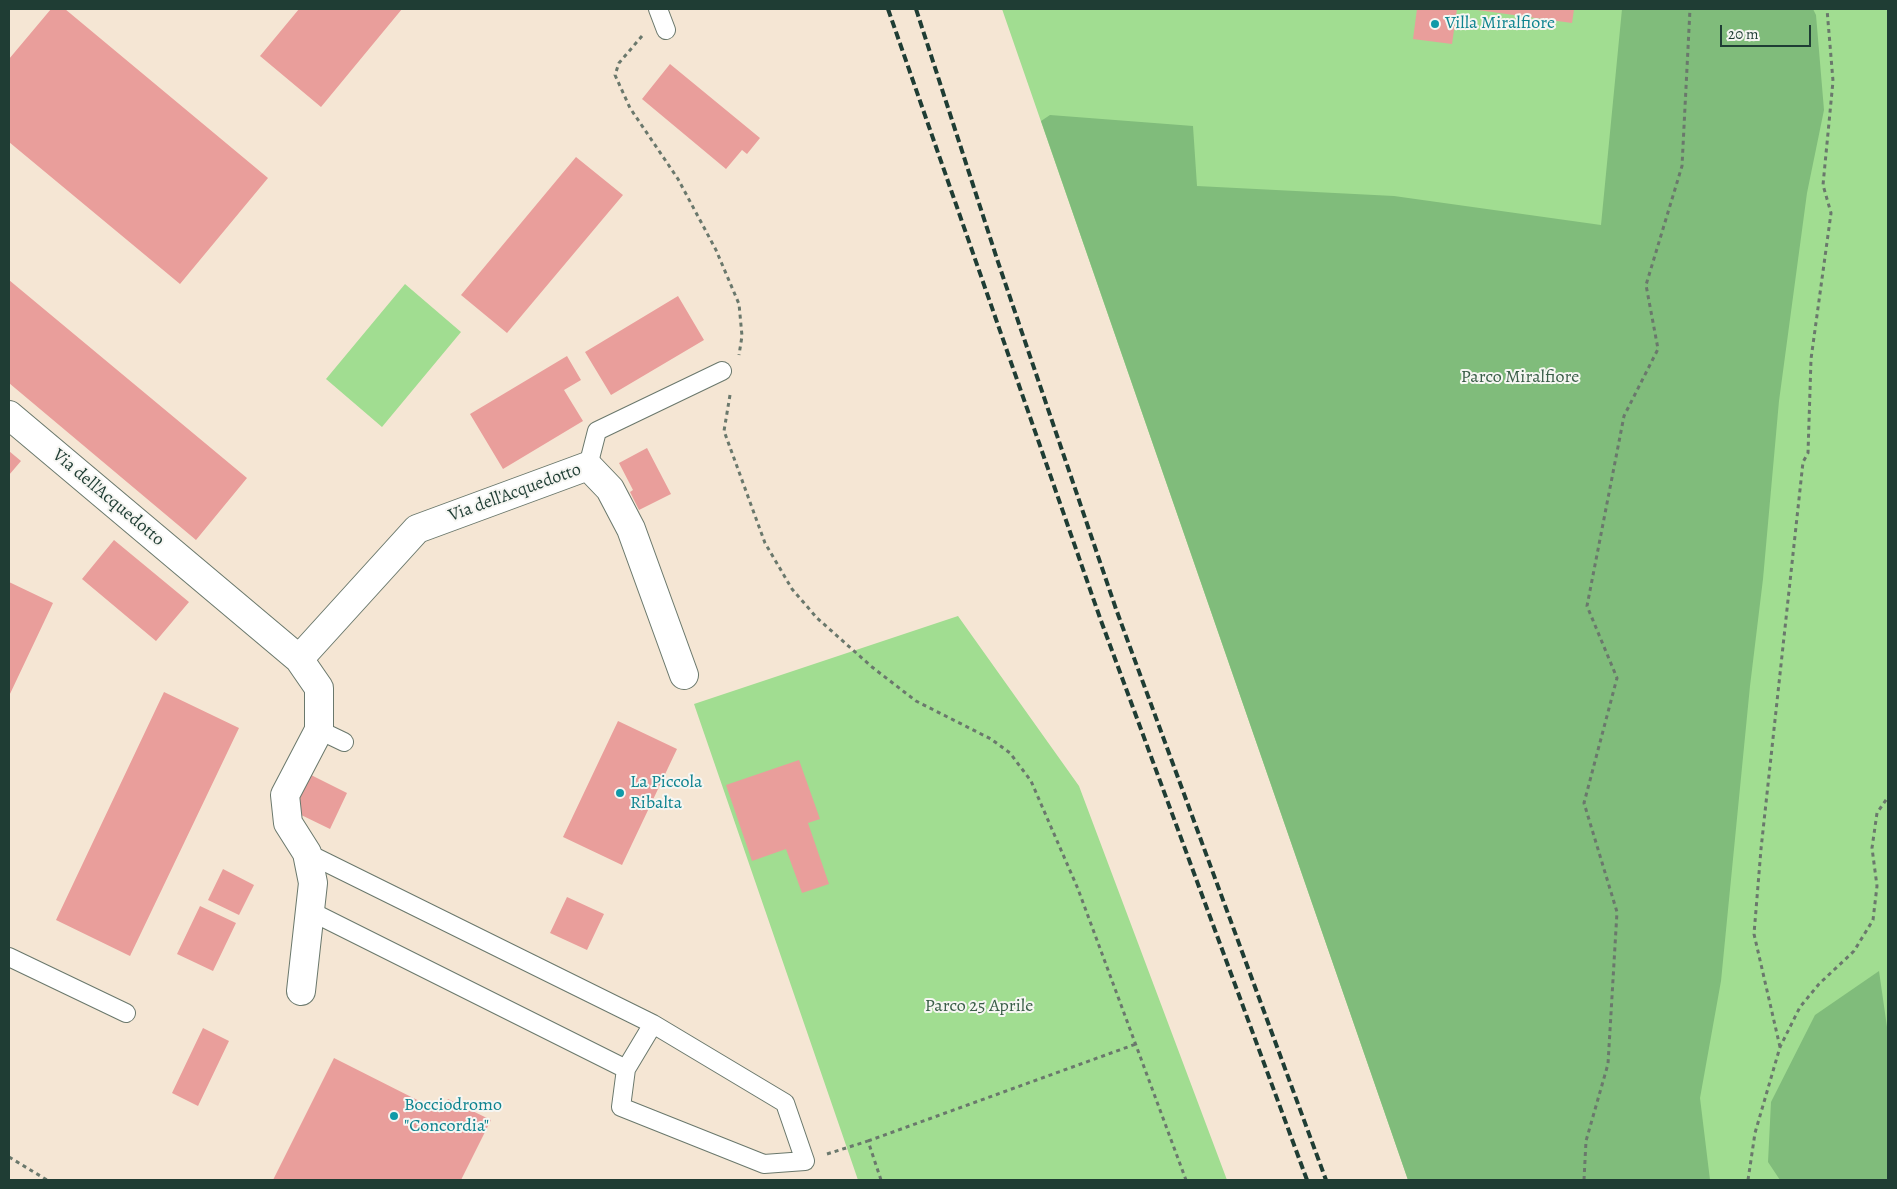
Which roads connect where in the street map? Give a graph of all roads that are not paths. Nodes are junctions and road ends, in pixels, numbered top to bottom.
1 (658, 9) edge
2 (666, 30) dead end
3 (722, 371) dead end
4 (9, 415) edge
5 (588, 466) junction
6 (299, 658) junction
7 (684, 675) dead end
8 (318, 730) junction
9 (344, 742) dead end
10 (307, 853) junction
11 (310, 911) junction
12 (9, 957) edge
13 (301, 991) dead end
14 (126, 1013) dead end
15 (653, 1024) junction
16 (626, 1069) junction

1 - 2 lane
3 - 5 lane
4 - 6 street, Via dell'Acquedotto
5 - 6 street, Via dell'Acquedotto
5 - 7 street, Via dell'Acquedotto
6 - 8 street, Via dell'Acquedotto
8 - 9 lane
8 - 10 street, Via dell'Acquedotto
10 - 11 street, Via dell'Acquedotto
10 - 15 lane
11 - 13 street, Via dell'Acquedotto
11 - 16 lane
12 - 14 lane
15 - 16 lane
15 - 16 lane

